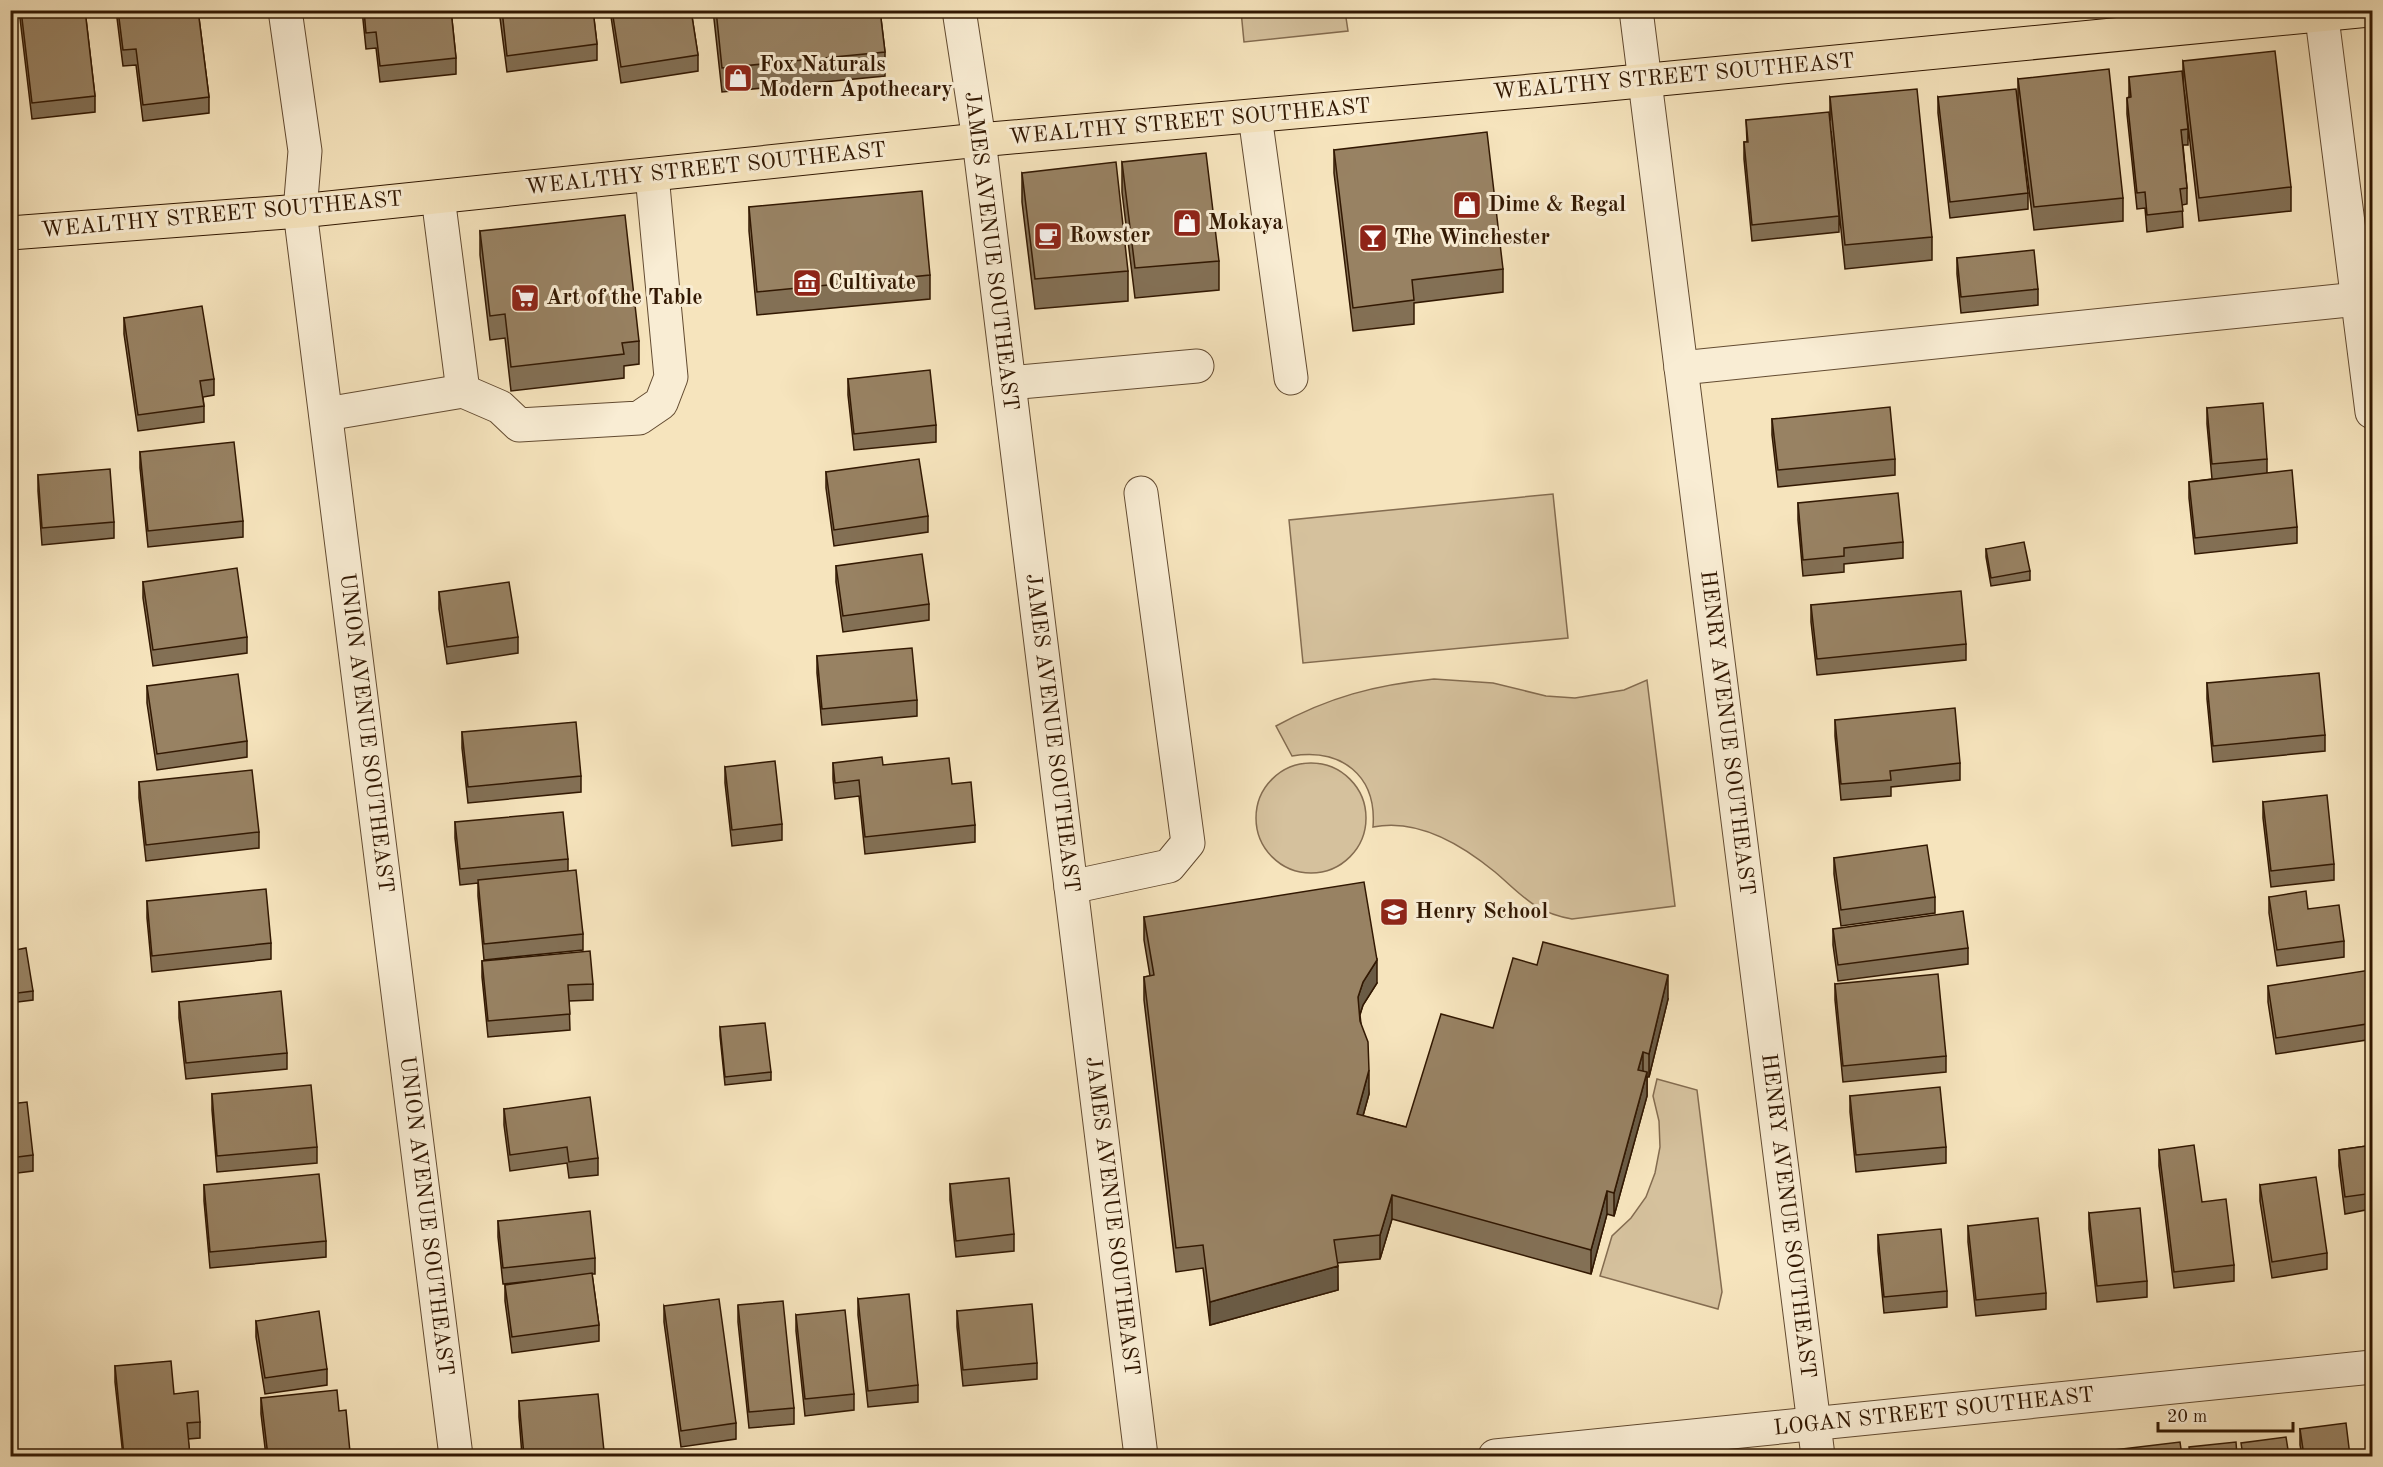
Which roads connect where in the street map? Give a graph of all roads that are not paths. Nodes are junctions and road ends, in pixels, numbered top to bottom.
1 (285, 10) edge
2 (959, 10) edge
3 (1636, 10) edge
4 (2369, 10) edge
5 (2321, 13) edge
6 (1644, 81) junction
7 (1255, 116) junction
8 (979, 141) junction
9 (652, 175) junction
10 (438, 197) junction
11 (300, 211) junction
12 (10, 233) edge
13 (2358, 300) junction
14 (1197, 366) dead end
15 (1681, 368) junction
16 (1291, 378) dead end
17 (1008, 384) junction
18 (463, 391) junction
19 (2373, 412) edge
20 (326, 414) junction
21 (1141, 493) dead end
22 (1071, 886) junction
23 (2373, 1367) edge
24 (1814, 1424) junction
25 (456, 1456) edge
26 (1141, 1456) edge
27 (1495, 1456) edge
28 (1818, 1456) edge

1 - 11 street, UNION AVENUE SOUTHEAST
2 - 8 street, JAMES AVENUE SOUTHEAST
3 - 6 street, HENRY AVENUE SOUTHEAST
4 - 5 main road, WEALTHY STREET SOUTHEAST
5 - 6 main road, WEALTHY STREET SOUTHEAST
5 - 13 street
6 - 7 main road, WEALTHY STREET SOUTHEAST
6 - 15 street, HENRY AVENUE SOUTHEAST
7 - 8 main road, WEALTHY STREET SOUTHEAST
7 - 16 street
8 - 9 main road, WEALTHY STREET SOUTHEAST
8 - 17 street, JAMES AVENUE SOUTHEAST
9 - 10 main road, WEALTHY STREET SOUTHEAST
9 - 18 street
10 - 11 main road, WEALTHY STREET SOUTHEAST
10 - 18 street
11 - 12 main road, WEALTHY STREET SOUTHEAST
11 - 20 street, UNION AVENUE SOUTHEAST
13 - 15 street
13 - 19 street
14 - 17 street
15 - 24 street, HENRY AVENUE SOUTHEAST
17 - 22 street, JAMES AVENUE SOUTHEAST
18 - 20 street
20 - 25 street, UNION AVENUE SOUTHEAST
21 - 22 street
22 - 26 street, JAMES AVENUE SOUTHEAST
23 - 24 street, LOGAN STREET SOUTHEAST
24 - 27 street, LOGAN STREET SOUTHEAST
24 - 28 street, HENRY AVENUE SOUTHEAST

